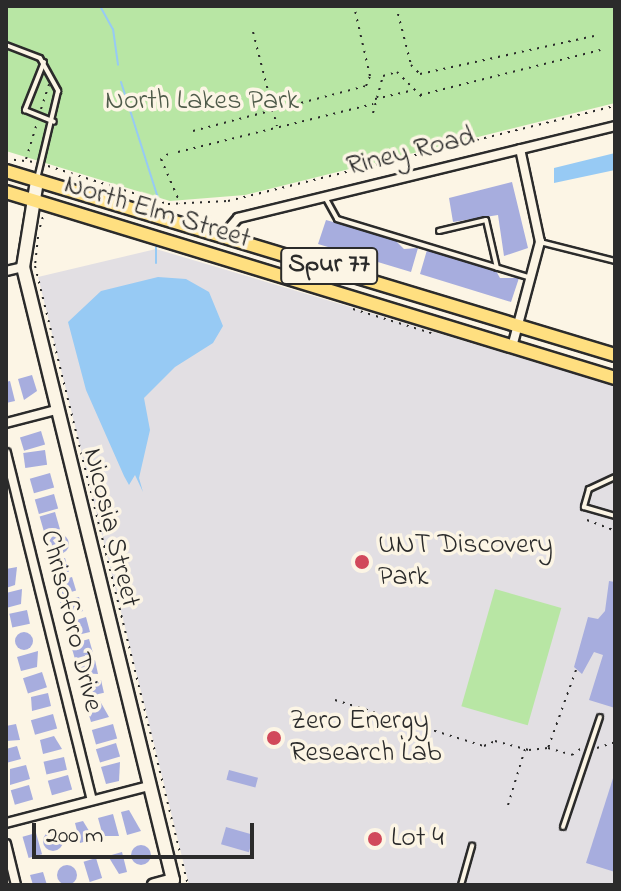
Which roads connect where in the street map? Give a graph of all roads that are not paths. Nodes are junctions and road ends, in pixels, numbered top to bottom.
1 (6, 45) edge
2 (44, 62) junction
3 (54, 122) junction
4 (615, 126) edge
5 (520, 149) junction
6 (6, 171) edge
7 (37, 181) junction
8 (6, 192) edge
9 (325, 197) junction
10 (31, 200) junction
11 (439, 231) dead end
12 (225, 233) junction
13 (540, 242) junction
14 (615, 261) edge
15 (23, 267) junction
16 (497, 268) junction
17 (6, 271) edge
18 (533, 279) junction
19 (519, 325) junction
20 (512, 347) junction
21 (615, 355) edge
22 (615, 378) edge
23 (56, 410) junction
24 (6, 423) edge
25 (6, 453) edge
26 (615, 477) edge
27 (615, 516) edge
28 (600, 717) dead end
29 (149, 786) junction
30 (92, 800) junction
31 (6, 823) edge
32 (563, 827) dead end
33 (6, 844) edge
34 (472, 846) dead end
35 (174, 882) edge
36 (16, 885) edge
37 (154, 885) edge
38 (461, 885) edge

1 - 2 lane
2 - 3 lane
2 - 3 lane
3 - 7 lane
4 - 5 street, Riney Road
5 - 9 street, Riney Road
5 - 13 street
6 - 7 main road, North Elm Street / Spur 77
7 - 10 street, Nicosia Street
7 - 12 main road, North Elm Street / Spur 77
8 - 10 main road, North Elm Street / Spur 77
9 - 12 street, Riney Road
9 - 16 lane
10 - 15 street, Nicosia Street
10 - 20 main road, North Elm Street / Spur 77
11 - 16 lane
12 - 19 main road, North Elm Street / Spur 77
13 - 14 lane
13 - 18 street
15 - 17 street
15 - 23 street, Nicosia Street
16 - 18 lane
18 - 19 street
19 - 20 street
19 - 21 main road, North Elm Street / Spur 77
20 - 22 main road, North Elm Street / Spur 77
23 - 24 street
23 - 29 street, Nicosia Street
25 - 30 street, Chrisoforo Drive
26 - 27 lane
28 - 32 lane
29 - 30 street
29 - 35 street, Nicosia Street
30 - 31 street
33 - 36 street
34 - 38 lane
35 - 37 street

